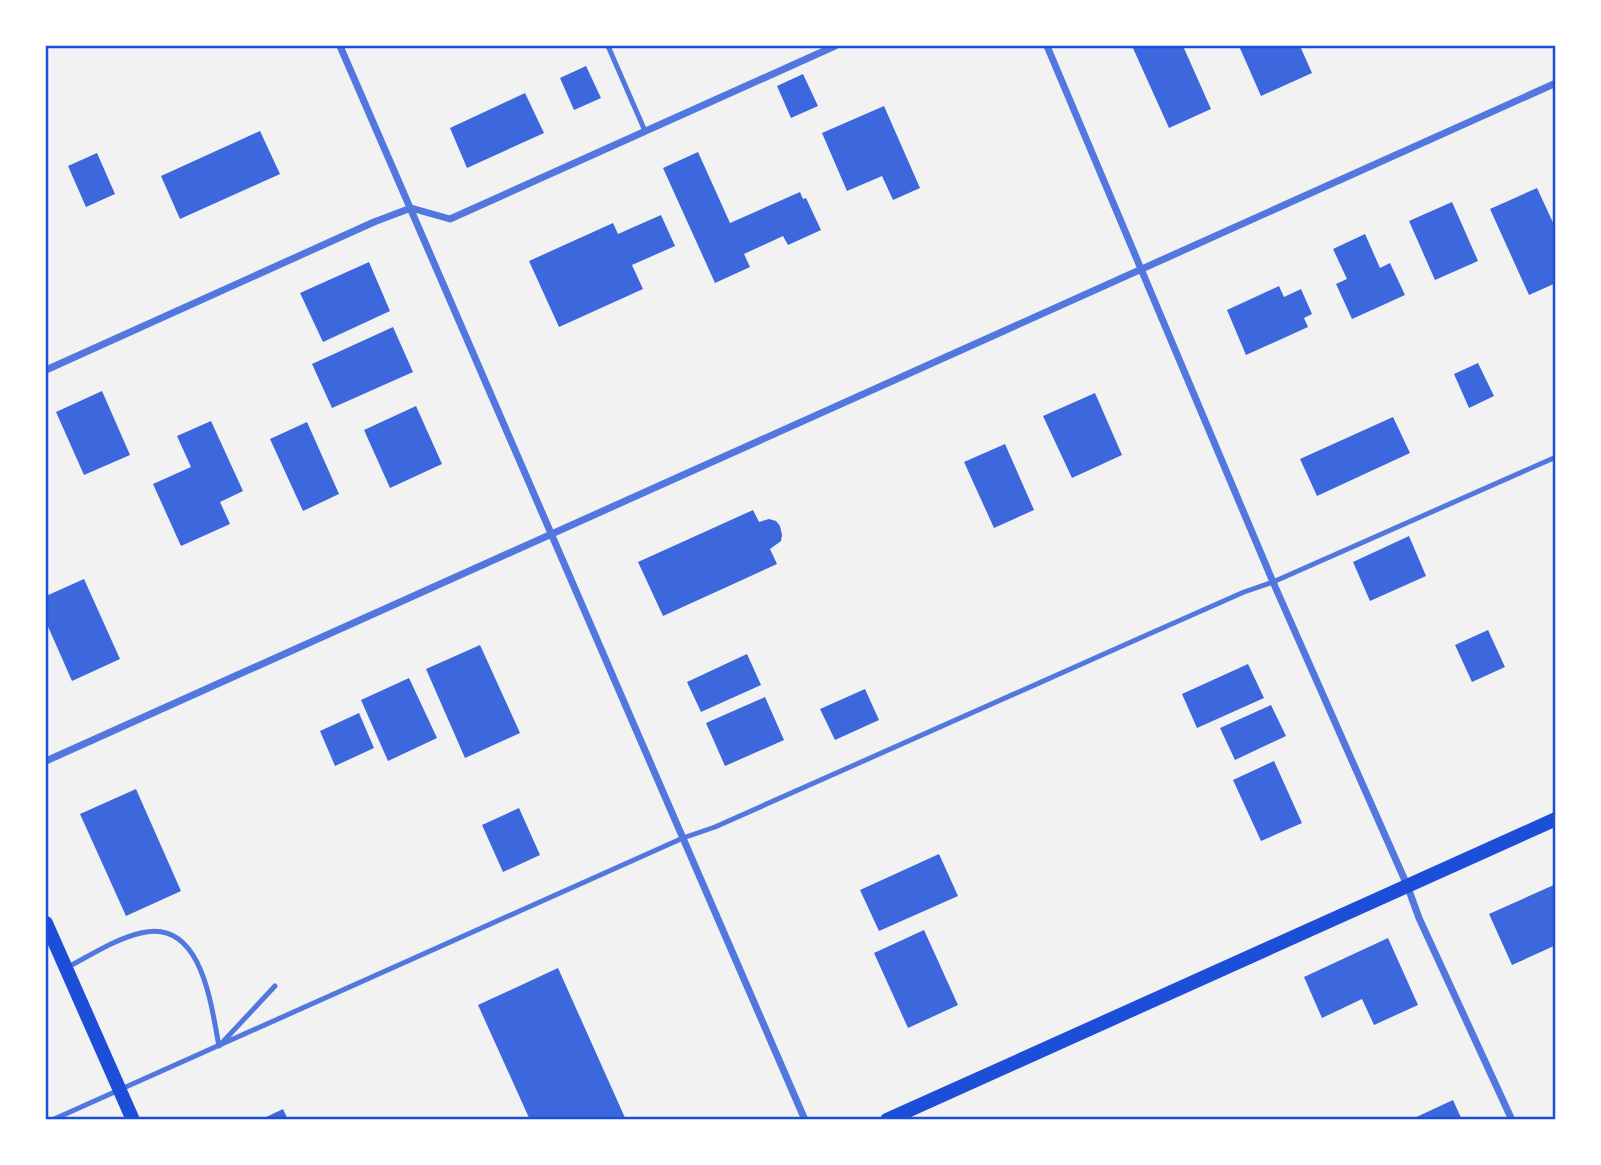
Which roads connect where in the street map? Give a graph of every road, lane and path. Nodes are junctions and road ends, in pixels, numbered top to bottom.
1 (340, 46) edge
2 (608, 46) edge
3 (835, 46) edge
4 (1046, 46) edge
5 (1556, 83) edge
6 (645, 131) junction
7 (411, 208) junction
8 (1141, 269) junction
9 (46, 370) edge
10 (1556, 457) edge
11 (552, 534) junction
12 (1273, 582) junction
13 (46, 761) edge
14 (1556, 819) edge
15 (683, 838) junction
16 (1407, 885) junction
17 (46, 923) edge
18 (65, 968) junction
19 (275, 986) dead end
20 (219, 1046) junction
21 (119, 1090) junction
22 (52, 1119) edge
23 (132, 1119) edge
24 (805, 1119) edge
25 (887, 1119) edge
26 (1512, 1119) edge

1 - 7 street
2 - 6 lane
3 - 6 street
4 - 8 street
5 - 8 street
6 - 7 street
7 - 9 street
7 - 11 street
8 - 11 street
8 - 12 street
10 - 12 lane
11 - 13 street
11 - 15 street
12 - 15 lane
12 - 16 street
14 - 16 main road
15 - 20 lane
15 - 24 street
16 - 25 main road
16 - 26 street
17 - 18 main road
18 - 20 lane
18 - 21 main road
19 - 20 lane
20 - 21 lane
21 - 22 lane
21 - 23 main road

